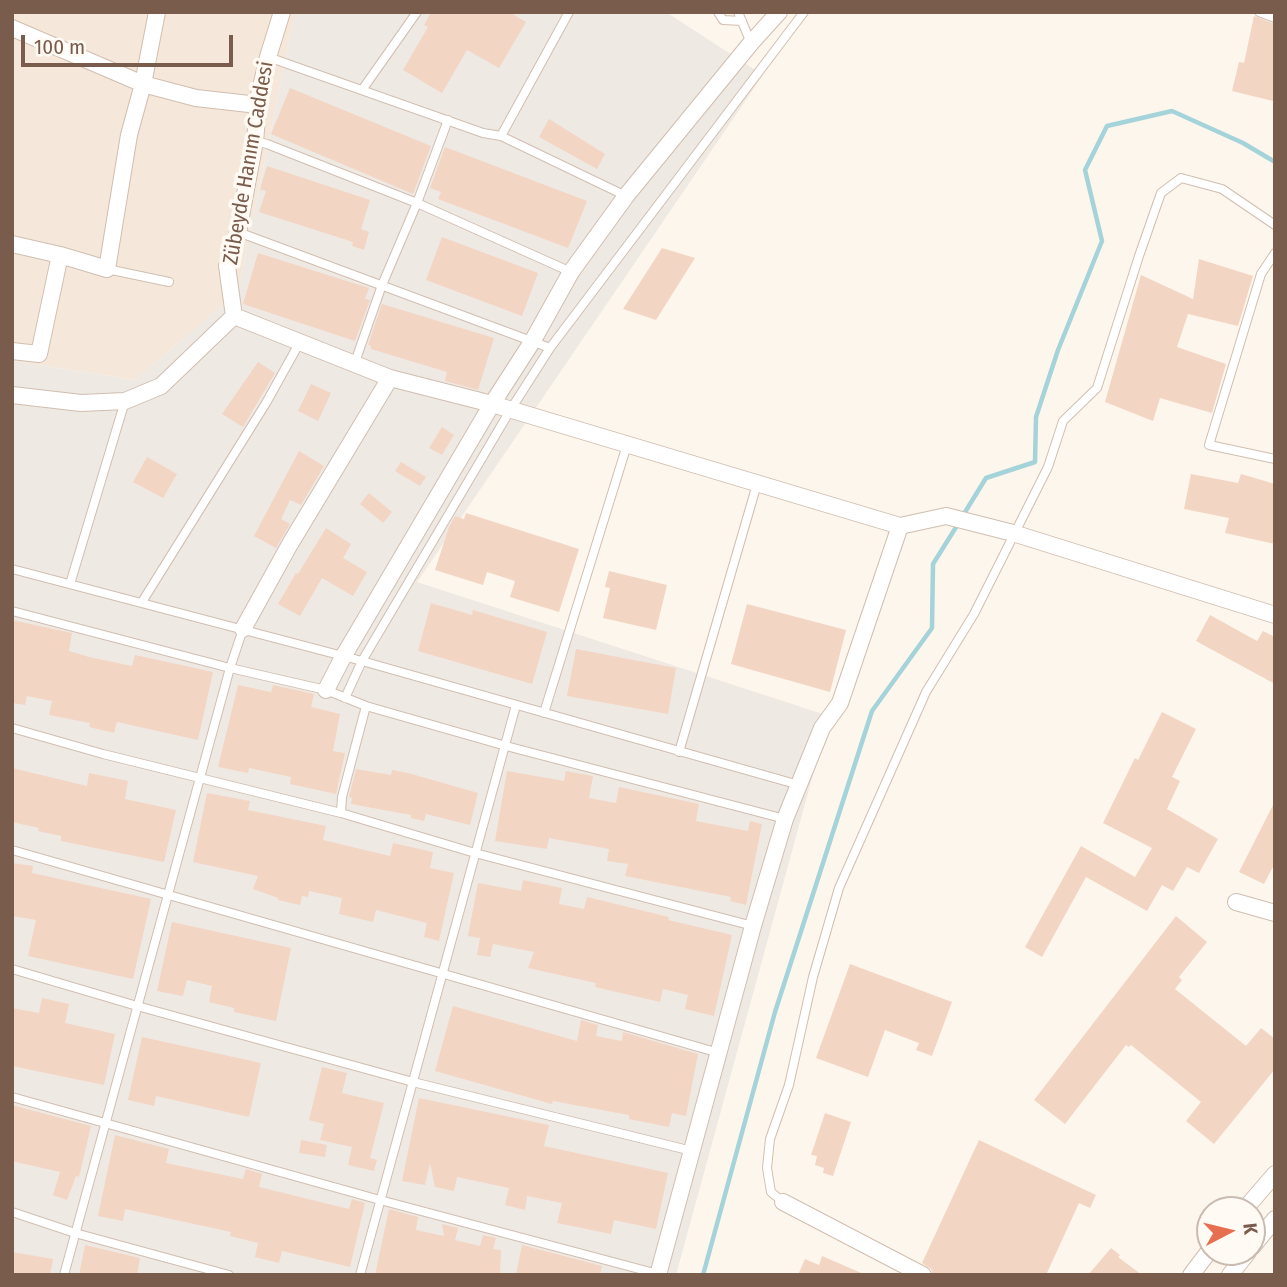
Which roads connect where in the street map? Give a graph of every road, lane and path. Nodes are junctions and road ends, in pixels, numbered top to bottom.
1 (157, 12) edge
2 (282, 12) edge
3 (418, 12) edge
4 (569, 12) edge
5 (718, 12) edge
6 (738, 12) edge
7 (779, 12) edge
8 (804, 12) edge
9 (1259, 12) edge
10 (1275, 18) edge
11 (742, 21) junction
12 (12, 28) edge
13 (751, 43) junction
14 (268, 57) junction
15 (143, 84) junction
16 (362, 90) junction
17 (258, 105) junction
18 (448, 120) junction
19 (501, 135) junction
20 (255, 141) junction
21 (626, 195) junction
22 (417, 202) junction
23 (1275, 225) edge
24 (238, 232) junction
25 (12, 244) edge
26 (1275, 253) edge
27 (60, 255) junction
28 (107, 269) junction
29 (571, 272) junction
30 (169, 282) dead end
31 (382, 285) junction
32 (234, 316) junction
33 (532, 341) junction
34 (300, 342) junction
35 (550, 348) junction
36 (12, 351) edge
37 (354, 365) junction
38 (390, 378) junction
39 (12, 395) edge
40 (125, 401) junction
41 (492, 404) junction
42 (511, 409) junction
43 (627, 445) junction
44 (1275, 459) edge
45 (757, 484) junction
46 (900, 526) junction
47 (1013, 533) junction
48 (12, 569) edge
49 (70, 584) junction
50 (142, 602) junction
51 (12, 611) edge
52 (1275, 615) edge
53 (243, 629) junction
54 (343, 657) junction
55 (362, 661) junction
56 (230, 668) junction
57 (326, 690) junction
58 (345, 698) junction
59 (516, 705) junction
60 (366, 706) junction
61 (544, 713) junction
62 (12, 728) edge
63 (506, 746) junction
64 (679, 752) junction
65 (201, 779) junction
66 (799, 785) junction
67 (341, 813) junction
68 (785, 819) junction
69 (12, 850) edge
70 (475, 853) junction
71 (169, 895) junction
72 (1236, 902) dead end
73 (1275, 913) edge
74 (753, 926) junction
75 (12, 969) edge
76 (443, 973) junction
77 (137, 1006) junction
78 (719, 1052) junction
79 (413, 1082) junction
80 (12, 1097) edge
81 (105, 1123) junction
82 (692, 1150) junction
83 (1275, 1174) edge
84 (1256, 1196) edge
85 (380, 1200) junction
86 (783, 1202) joint
87 (12, 1212) edge
88 (75, 1233) junction
89 (658, 1274) edge
90 (65, 1275) edge
91 (229, 1275) edge
92 (360, 1275) edge
93 (923, 1275) edge

1 - 15 street
2 - 14 street, Zübeyde Hanım Caddesi
3 - 16 lane
4 - 19 lane
5 - 11 lane
6 - 11 lane
7 - 13 street
8 - 35 lane
9 - 10 lane
11 - 13 lane
12 - 15 street
13 - 21 street
14 - 16 lane
14 - 17 street, Zübeyde Hanım Caddesi
15 - 17 street
15 - 28 street
16 - 18 lane
17 - 20 street, Zübeyde Hanım Caddesi
18 - 19 lane
18 - 22 lane
19 - 21 lane
20 - 22 lane
20 - 24 street, Zübeyde Hanım Caddesi
21 - 29 street
22 - 29 lane
22 - 31 lane
23 - 47 lane
24 - 31 lane
24 - 32 street, Zübeyde Hanım Caddesi
25 - 27 street
26 - 44 lane
27 - 28 street
27 - 36 street
28 - 30 lane
29 - 33 street
31 - 33 lane
31 - 37 lane
32 - 34 street
32 - 40 street
33 - 35 lane
33 - 41 street
34 - 37 street
34 - 50 lane
35 - 42 lane
37 - 38 street
38 - 41 street
38 - 53 street
39 - 40 street
40 - 49 lane
41 - 42 street
41 - 54 street
42 - 43 street
42 - 55 lane
43 - 45 street
43 - 61 lane
45 - 46 street
45 - 64 lane
46 - 47 street
46 - 66 street
47 - 52 street
47 - 86 lane
48 - 49 lane
49 - 50 lane
50 - 53 lane
51 - 56 lane
53 - 54 lane
53 - 56 lane
54 - 55 lane
54 - 57 street
55 - 58 lane
55 - 59 lane
56 - 57 lane
56 - 65 lane
57 - 58 lane
58 - 60 lane
59 - 61 lane
59 - 63 lane
60 - 63 lane
60 - 67 lane
61 - 64 lane
62 - 65 lane
63 - 68 lane
63 - 70 lane
64 - 66 lane
65 - 67 lane
65 - 71 lane
66 - 68 street
67 - 70 lane
68 - 74 street
69 - 71 lane
70 - 74 lane
70 - 76 lane
71 - 76 lane
71 - 77 lane
72 - 73 street
74 - 78 street
75 - 77 lane
76 - 78 lane
76 - 79 lane
77 - 79 lane
77 - 81 lane
78 - 82 street
79 - 82 lane
79 - 85 lane
80 - 81 lane
81 - 85 lane
81 - 88 lane
82 - 89 street
83 - 84 street
85 - 89 lane
85 - 92 lane
86 - 93 street
87 - 88 lane
88 - 90 lane
88 - 91 lane

